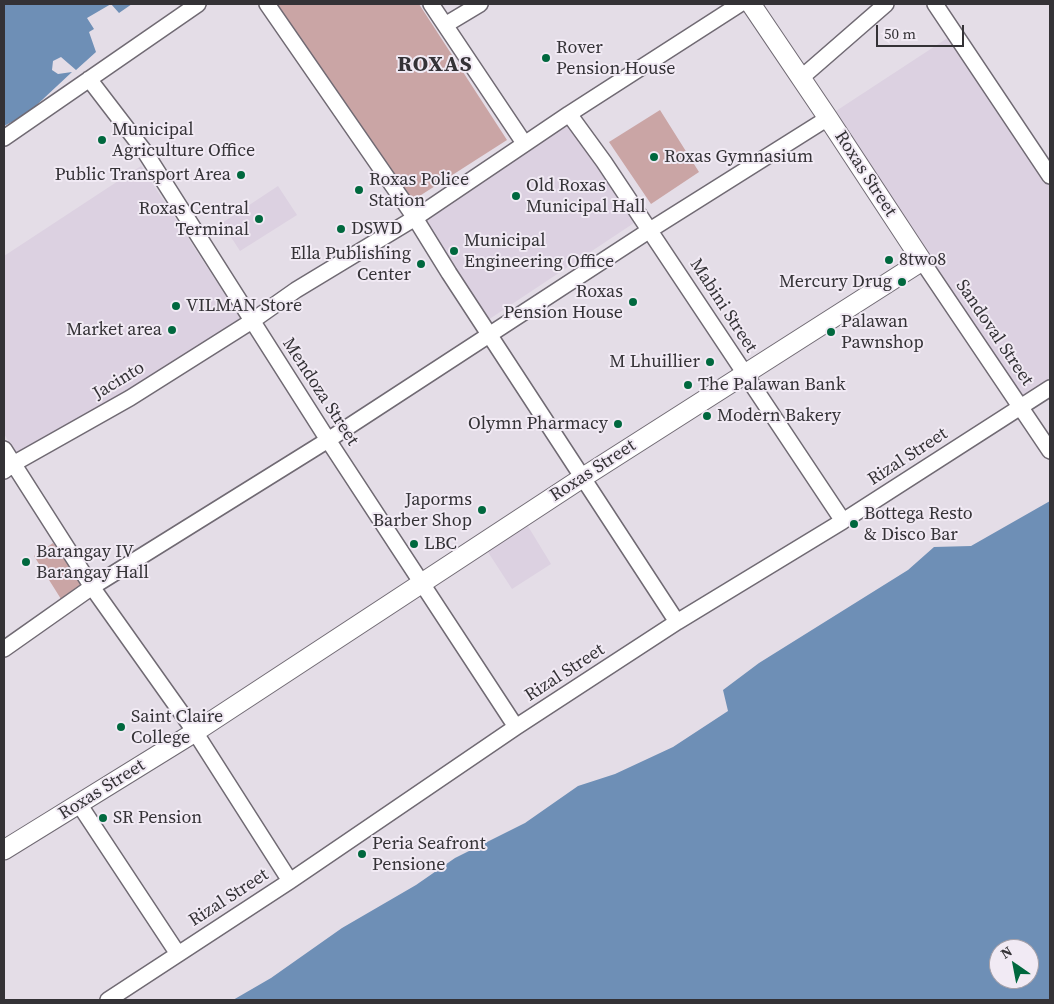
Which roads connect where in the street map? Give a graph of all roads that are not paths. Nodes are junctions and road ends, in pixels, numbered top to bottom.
1 (267, 4) edge
2 (431, 4) edge
3 (480, 4) edge
4 (740, 4) edge
5 (751, 4) edge
6 (886, 4) edge
7 (934, 4) edge
8 (189, 6) edge
9 (445, 25) junction
10 (801, 78) junction
11 (89, 79) junction
12 (569, 114) junction
13 (828, 118) junction
14 (4, 138) edge
15 (524, 143) junction
16 (1049, 172) edge
17 (415, 218) junction
18 (650, 230) junction
19 (922, 261) junction
20 (252, 320) junction
21 (489, 334) junction
22 (744, 374) junction
23 (1050, 388) edge
24 (1020, 406) junction
25 (328, 440) junction
26 (4, 449) edge
27 (1050, 451) edge
28 (8, 467) edge
29 (582, 478) junction
30 (843, 521) junction
31 (421, 583) junction
32 (92, 587) junction
33 (677, 622) junction
34 (4, 649) edge
35 (516, 727) junction
36 (195, 732) junction
37 (79, 804) junction
38 (4, 850) edge
39 (290, 881) junction
40 (178, 954) junction
41 (108, 1000) edge

1 - 17 street
2 - 9 street
3 - 9 street
4 - 12 street, Jacinto
5 - 10 main road, Roxas Street
6 - 10 street
7 - 16 street
8 - 11 street
9 - 15 street
10 - 13 main road, Roxas Street
11 - 14 street
11 - 20 street, Mendoza Street
12 - 15 street, Jacinto
12 - 18 street, Mabini Street
13 - 18 street
13 - 19 main road, Roxas Street
15 - 17 street, Jacinto
17 - 20 street, Jacinto
17 - 21 street
18 - 21 street
18 - 22 street, Mabini Street
19 - 22 main road, Roxas Street
19 - 24 street, Sandoval Street
20 - 25 street, Mendoza Street
20 - 28 street, Jacinto
21 - 25 street
21 - 29 street
22 - 29 main road, Roxas Street
22 - 30 street, Mabini Street
23 - 24 street, Rizal Street
24 - 27 street, Sandoval Street
24 - 30 street, Rizal Street
25 - 31 street, Mendoza Street
25 - 32 street
26 - 28 street
28 - 32 street
29 - 31 main road, Roxas Street
29 - 33 street
30 - 33 street, Rizal Street
31 - 35 street, Mendoza Street
31 - 36 main road, Roxas Street
32 - 34 street
32 - 36 street
33 - 35 street, Rizal Street
35 - 39 street, Rizal Street
36 - 37 main road, Roxas Street
36 - 39 street
37 - 38 main road, Roxas Street
37 - 40 street
39 - 40 street, Rizal Street
40 - 41 street, Rizal Street

